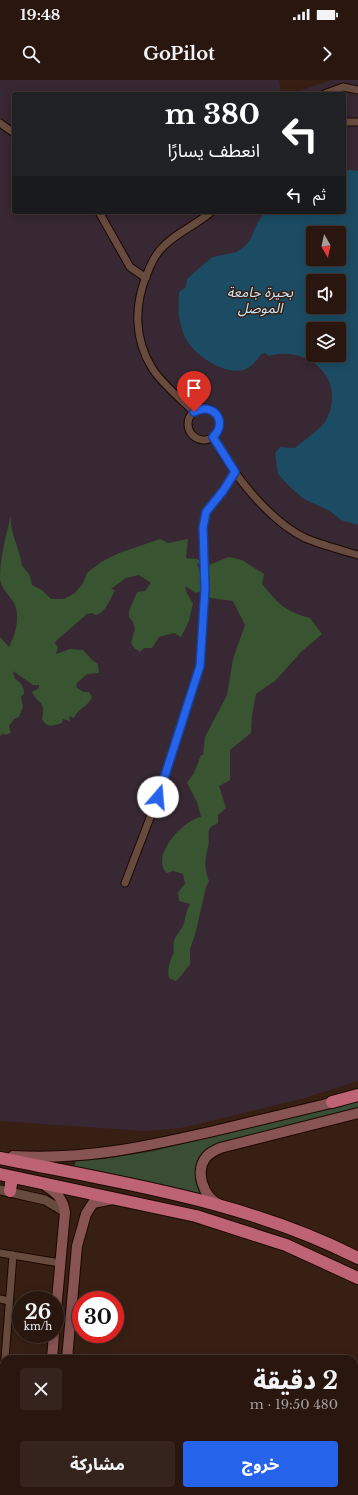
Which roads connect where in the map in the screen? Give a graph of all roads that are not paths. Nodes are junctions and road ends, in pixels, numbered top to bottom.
1 (358, 90) edge
2 (329, 92) edge
3 (346, 122) edge
4 (358, 122) edge
5 (0, 123) edge
6 (12, 132) edge
7 (100, 214) edge
8 (209, 214) edge
9 (146, 278) junction
10 (194, 412) junction
11 (213, 437) junction
12 (235, 472) junction
13 (358, 555) edge
14 (125, 883) dead end
15 (358, 1095) edge
16 (332, 1102) joint
17 (358, 1113) edge
18 (0, 1157) edge
19 (6, 1175) edge
20 (41, 1183) junction
21 (5, 1190) edge
22 (116, 1199) junction
23 (235, 1211) junction
24 (64, 1212) junction
25 (336, 1247) junction
26 (0, 1253) edge
27 (12, 1255) junction
28 (358, 1258) edge
29 (60, 1263) junction
30 (329, 1264) junction
31 (358, 1278) edge
32 (58, 1291) edge
33 (0, 1300) edge
34 (9, 1301) junction
35 (53, 1343) edge
36 (5, 1355) edge
37 (52, 1355) edge
38 (67, 1355) edge

1 - 2 street
3 - 4 street
5 - 6 street
7 - 9 street
8 - 9 street
9 - 10 street
10 - 11 street
10 - 11 street
11 - 12 street
12 - 13 street
12 - 14 street
15 - 16 highway
16 - 18 main road
17 - 23 main road
18 - 23 highway
19 - 20 highway
19 - 21 highway
20 - 22 highway
20 - 24 main road
21 - 24 street
22 - 30 highway
22 - 38 main road
23 - 25 highway
24 - 29 main road
25 - 28 highway
25 - 30 highway
26 - 27 street
27 - 29 street
27 - 34 street
29 - 32 main road
30 - 31 highway
33 - 34 street
34 - 36 street
35 - 37 main road

